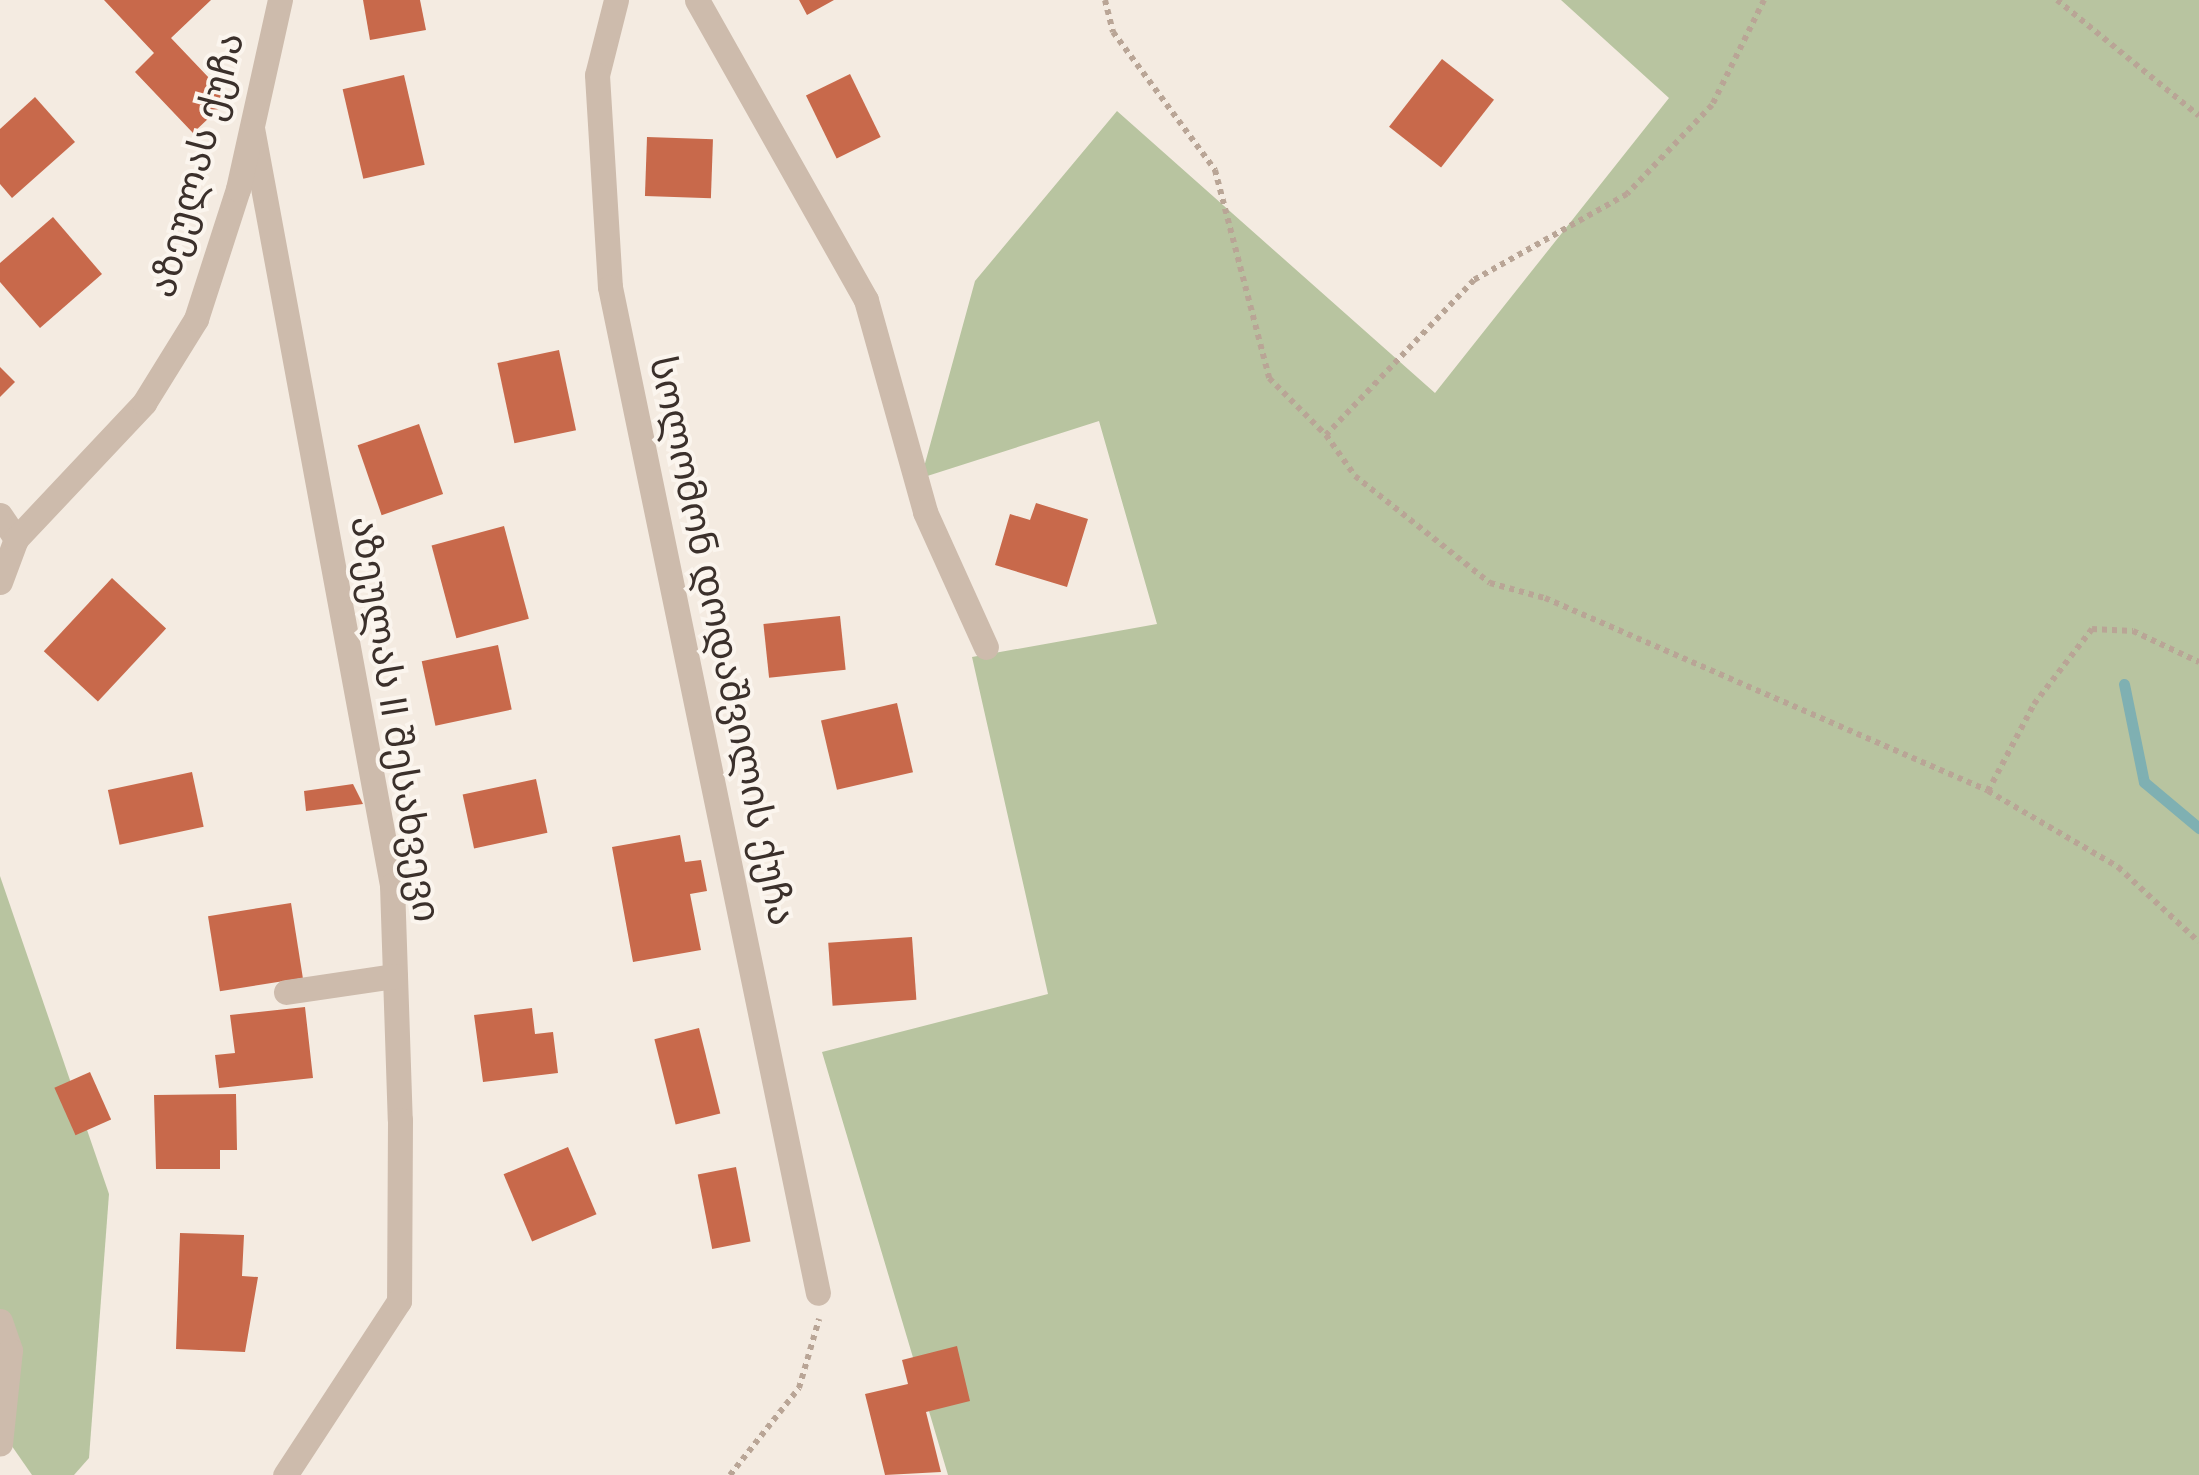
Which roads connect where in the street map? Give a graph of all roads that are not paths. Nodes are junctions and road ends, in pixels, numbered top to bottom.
1 (280, 0) edge
2 (616, 0) edge
3 (696, 0) edge
4 (252, 128) junction
5 (0, 515) edge
6 (16, 539) junction
7 (0, 582) edge
8 (986, 647) dead end
9 (395, 976) junction
10 (286, 992) dead end
11 (818, 1293) road end
12 (0, 1321) edge
13 (0, 1443) edge
14 (285, 1475) edge

1 - 4 street, აზეულას ქუჩა
2 - 11 street, სოლომონ დოდაშვილის ქუჩა
3 - 8 street
4 - 6 street, აზეულას ქუჩა
4 - 9 street, აზეულას II შესახვევი
5 - 6 street
6 - 7 street, აზეულას ქუჩა
9 - 10 street
9 - 14 street, აზეულას II შესახვევი
12 - 13 street

